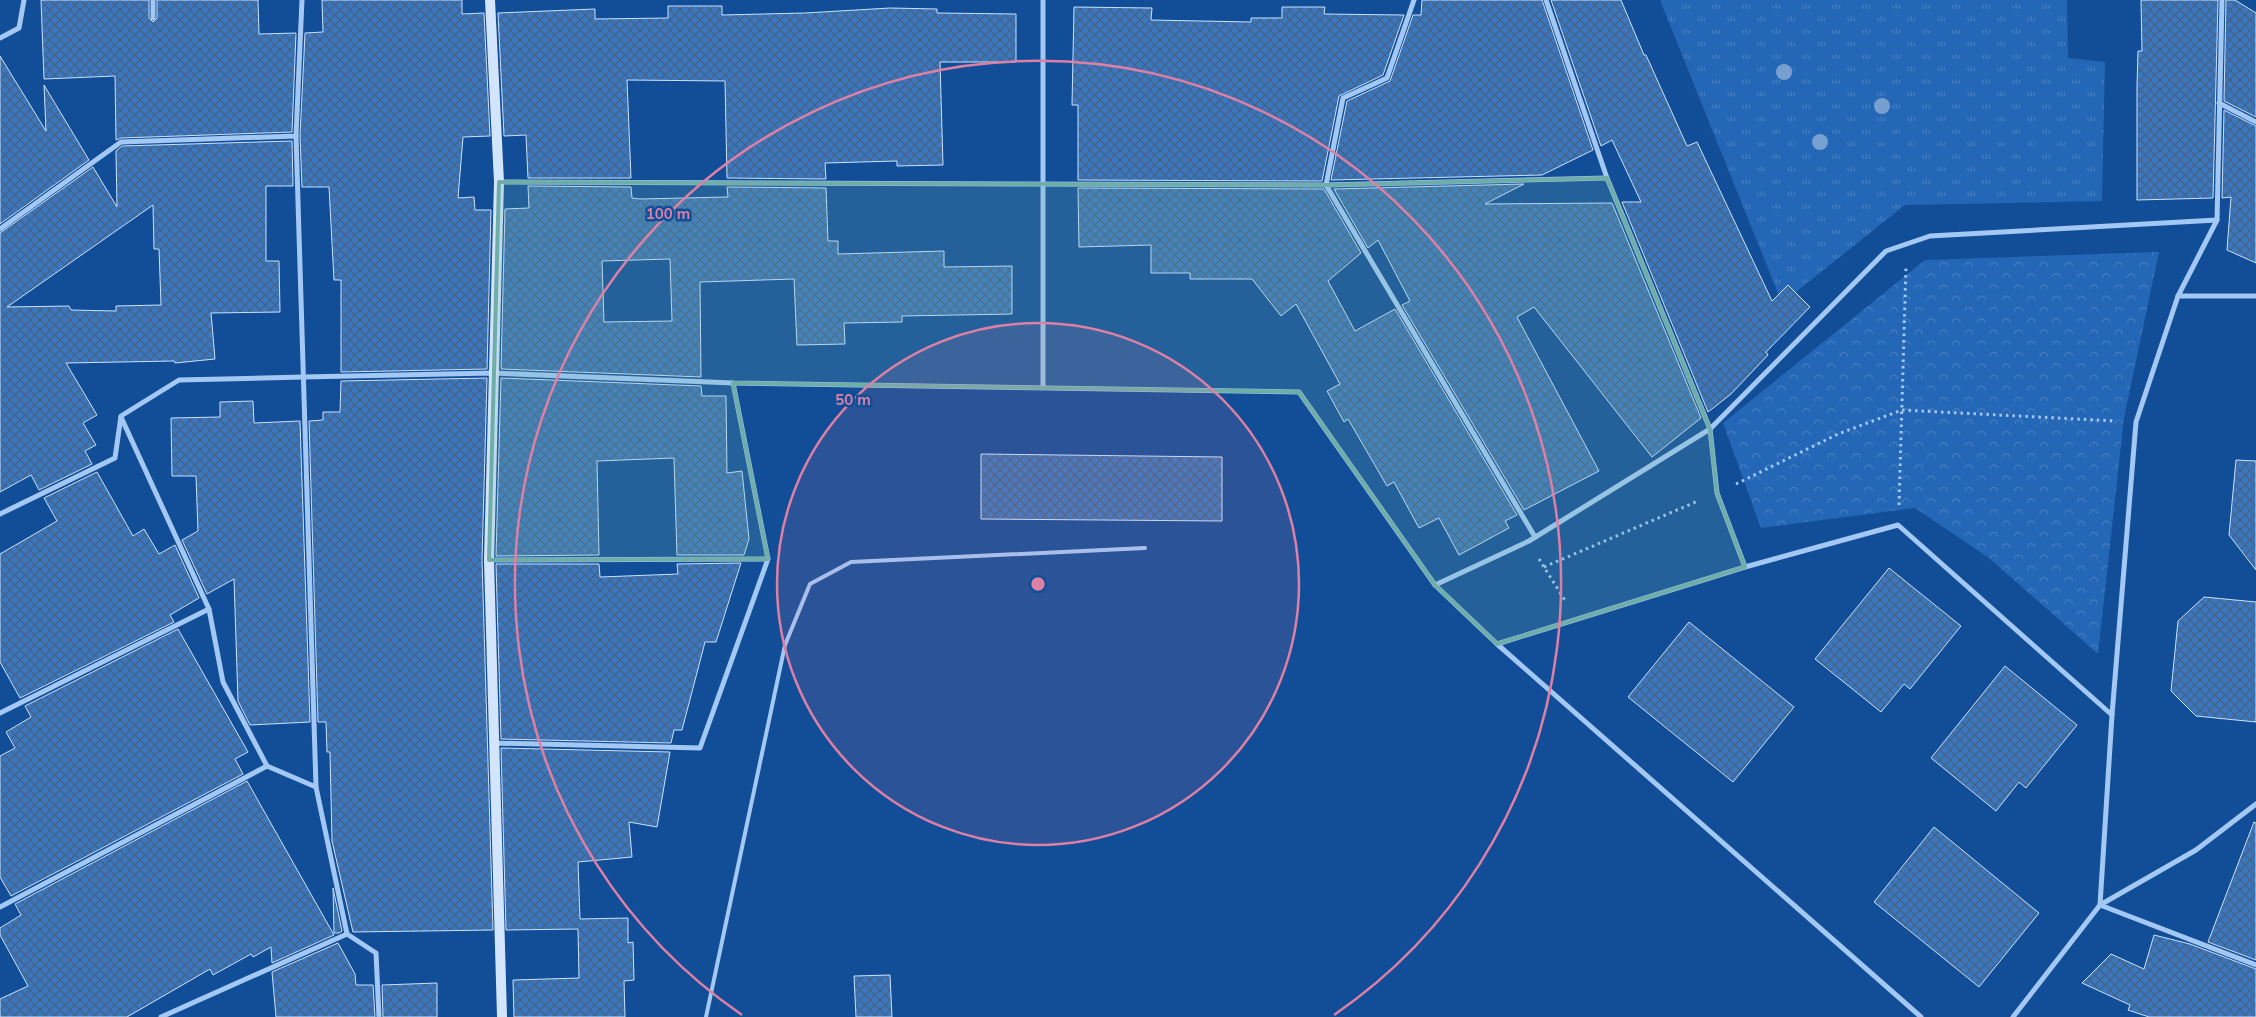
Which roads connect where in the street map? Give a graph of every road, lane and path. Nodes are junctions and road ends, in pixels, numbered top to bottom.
1 (24, 0) edge
2 (153, 0) edge
3 (302, 0) edge
4 (490, 0) edge
5 (1044, 0) edge
6 (1414, 0) edge
7 (1546, 0) edge
8 (2222, 0) edge
9 (153, 18) dead end
10 (0, 38) edge
11 (2219, 103) junction
12 (2256, 122) edge
13 (296, 136) junction
14 (1608, 178) junction
15 (499, 182) junction
16 (1043, 185) junction
17 (1326, 185) junction
18 (2217, 220) junction
19 (0, 229) edge
20 (1907, 244) junction
21 (2178, 296) junction
22 (2256, 296) edge
23 (493, 373) junction
24 (303, 377) junction
25 (733, 383) junction
26 (1044, 387) junction
27 (1902, 410) junction
28 (121, 416) junction
29 (2136, 422) junction
30 (1710, 428) junction
31 (1717, 493) junction
32 (0, 514) edge
33 (1898, 525) junction
34 (1535, 537) junction
35 (1529, 541) junction
36 (1145, 548) dead end
37 (768, 559) junction
38 (489, 560) junction
39 (1544, 567) junction
40 (1745, 567) junction
41 (1435, 585) junction
42 (209, 609) junction
43 (1575, 618) junction
44 (1497, 644) junction
45 (0, 713) edge
46 (2112, 715) junction
47 (493, 743) junction
48 (267, 766) junction
49 (316, 787) junction
50 (2256, 804) edge
51 (2100, 905) junction
52 (0, 907) edge
53 (347, 934) junction
54 (2256, 966) edge
55 (169, 1015) edge
56 (161, 1017) edge
57 (379, 1017) edge
58 (502, 1017) edge
59 (706, 1017) edge
60 (1922, 1017) edge
61 (2013, 1017) edge

1 - 10 street
2 - 9 street
3 - 13 street
4 - 15 street
5 - 16 street
6 - 17 street
7 - 14 street
8 - 11 street
11 - 12 street
11 - 18 street
13 - 19 street
13 - 24 street
14 - 17 street
14 - 30 street
15 - 16 street
15 - 23 street
16 - 17 street
16 - 26 street
17 - 34 street
18 - 20 street
18 - 21 street
20 - 27 path
20 - 30 street
21 - 22 street
21 - 29 street
23 - 24 street
23 - 25 street
23 - 38 street
24 - 28 street
24 - 49 street
25 - 26 street
25 - 37 street
26 - 41 street
27 - 29 path
27 - 31 path
27 - 33 path
28 - 32 street
28 - 42 street
29 - 46 street
30 - 31 street
30 - 34 street
31 - 39 path
31 - 40 street
33 - 40 street
33 - 46 street
34 - 35 street
35 - 39 path
35 - 41 street
36 - 59 lane
37 - 38 street
37 - 47 street
38 - 47 street
39 - 43 path
40 - 43 street
41 - 44 street
42 - 45 street
42 - 48 street
43 - 44 street
44 - 60 street
46 - 51 street
47 - 58 street
48 - 49 street
48 - 52 street
49 - 53 street
50 - 51 street
51 - 54 street
51 - 61 street
53 - 55 street
53 - 57 street
55 - 56 street

